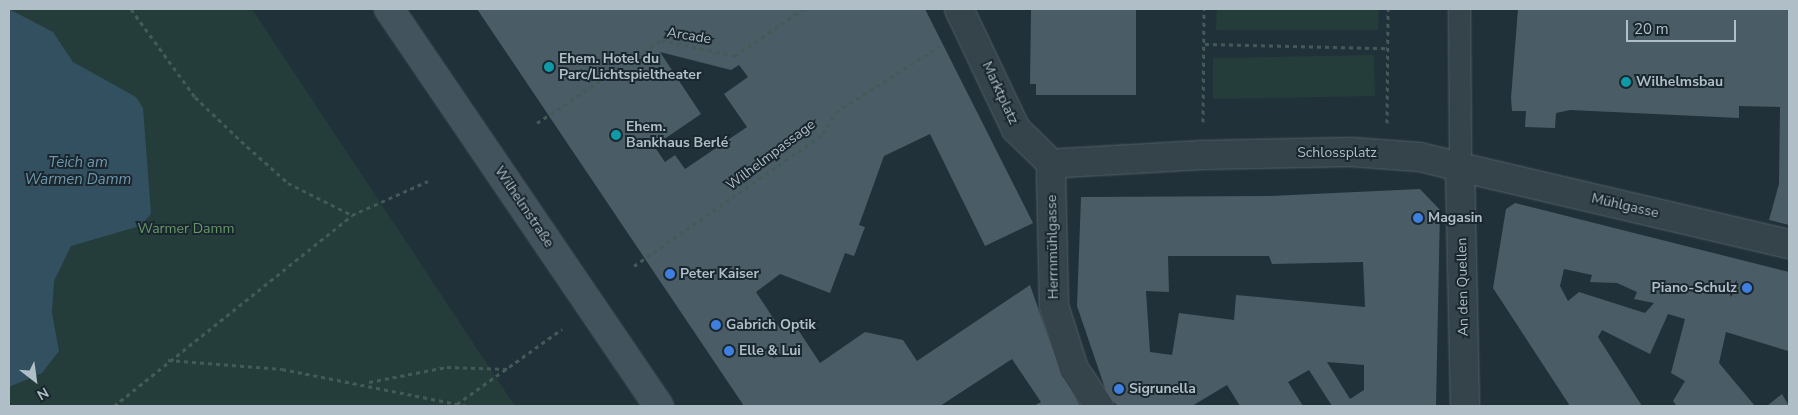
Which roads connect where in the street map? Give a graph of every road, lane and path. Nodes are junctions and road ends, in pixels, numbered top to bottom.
1 (131, 9) edge
2 (389, 9) edge
3 (803, 9) edge
4 (959, 9) edge
5 (1204, 9) edge
6 (1388, 9) edge
7 (1459, 9) edge
8 (944, 44) dead end
9 (1205, 44) junction
10 (1387, 48) junction
11 (537, 123) dead end
12 (1387, 153) junction
13 (1202, 155) junction
14 (1055, 167) junction
15 (1460, 167) junction
16 (428, 181) dead end
17 (352, 215) junction
18 (1789, 244) edge
19 (634, 266) dead end
20 (562, 329) dead end
21 (168, 360) junction
22 (508, 369) junction
23 (366, 383) junction
24 (457, 404) junction
25 (114, 406) edge
26 (468, 406) edge
27 (658, 406) edge
28 (1099, 406) edge
29 (1465, 406) edge

1 - 17 path
2 - 27 main road, Wilhelmstraße
3 - 11 path, Arcade
4 - 14 street, Marktplatz
5 - 9 path
6 - 10 path
7 - 15 lane
8 - 19 path, Wilhelmpassage
9 - 10 path
9 - 13 path
10 - 12 path
12 - 13 street, Schlossplatz
12 - 15 street, Schlossplatz
13 - 14 street, Schlossplatz
14 - 28 street, Herrnmühlgasse
15 - 18 street, Mühlgasse
15 - 29 street, An den Quellen
16 - 17 path
17 - 21 path
20 - 22 path
21 - 23 path
21 - 25 path
22 - 23 path
22 - 24 path
23 - 24 path
24 - 26 path

